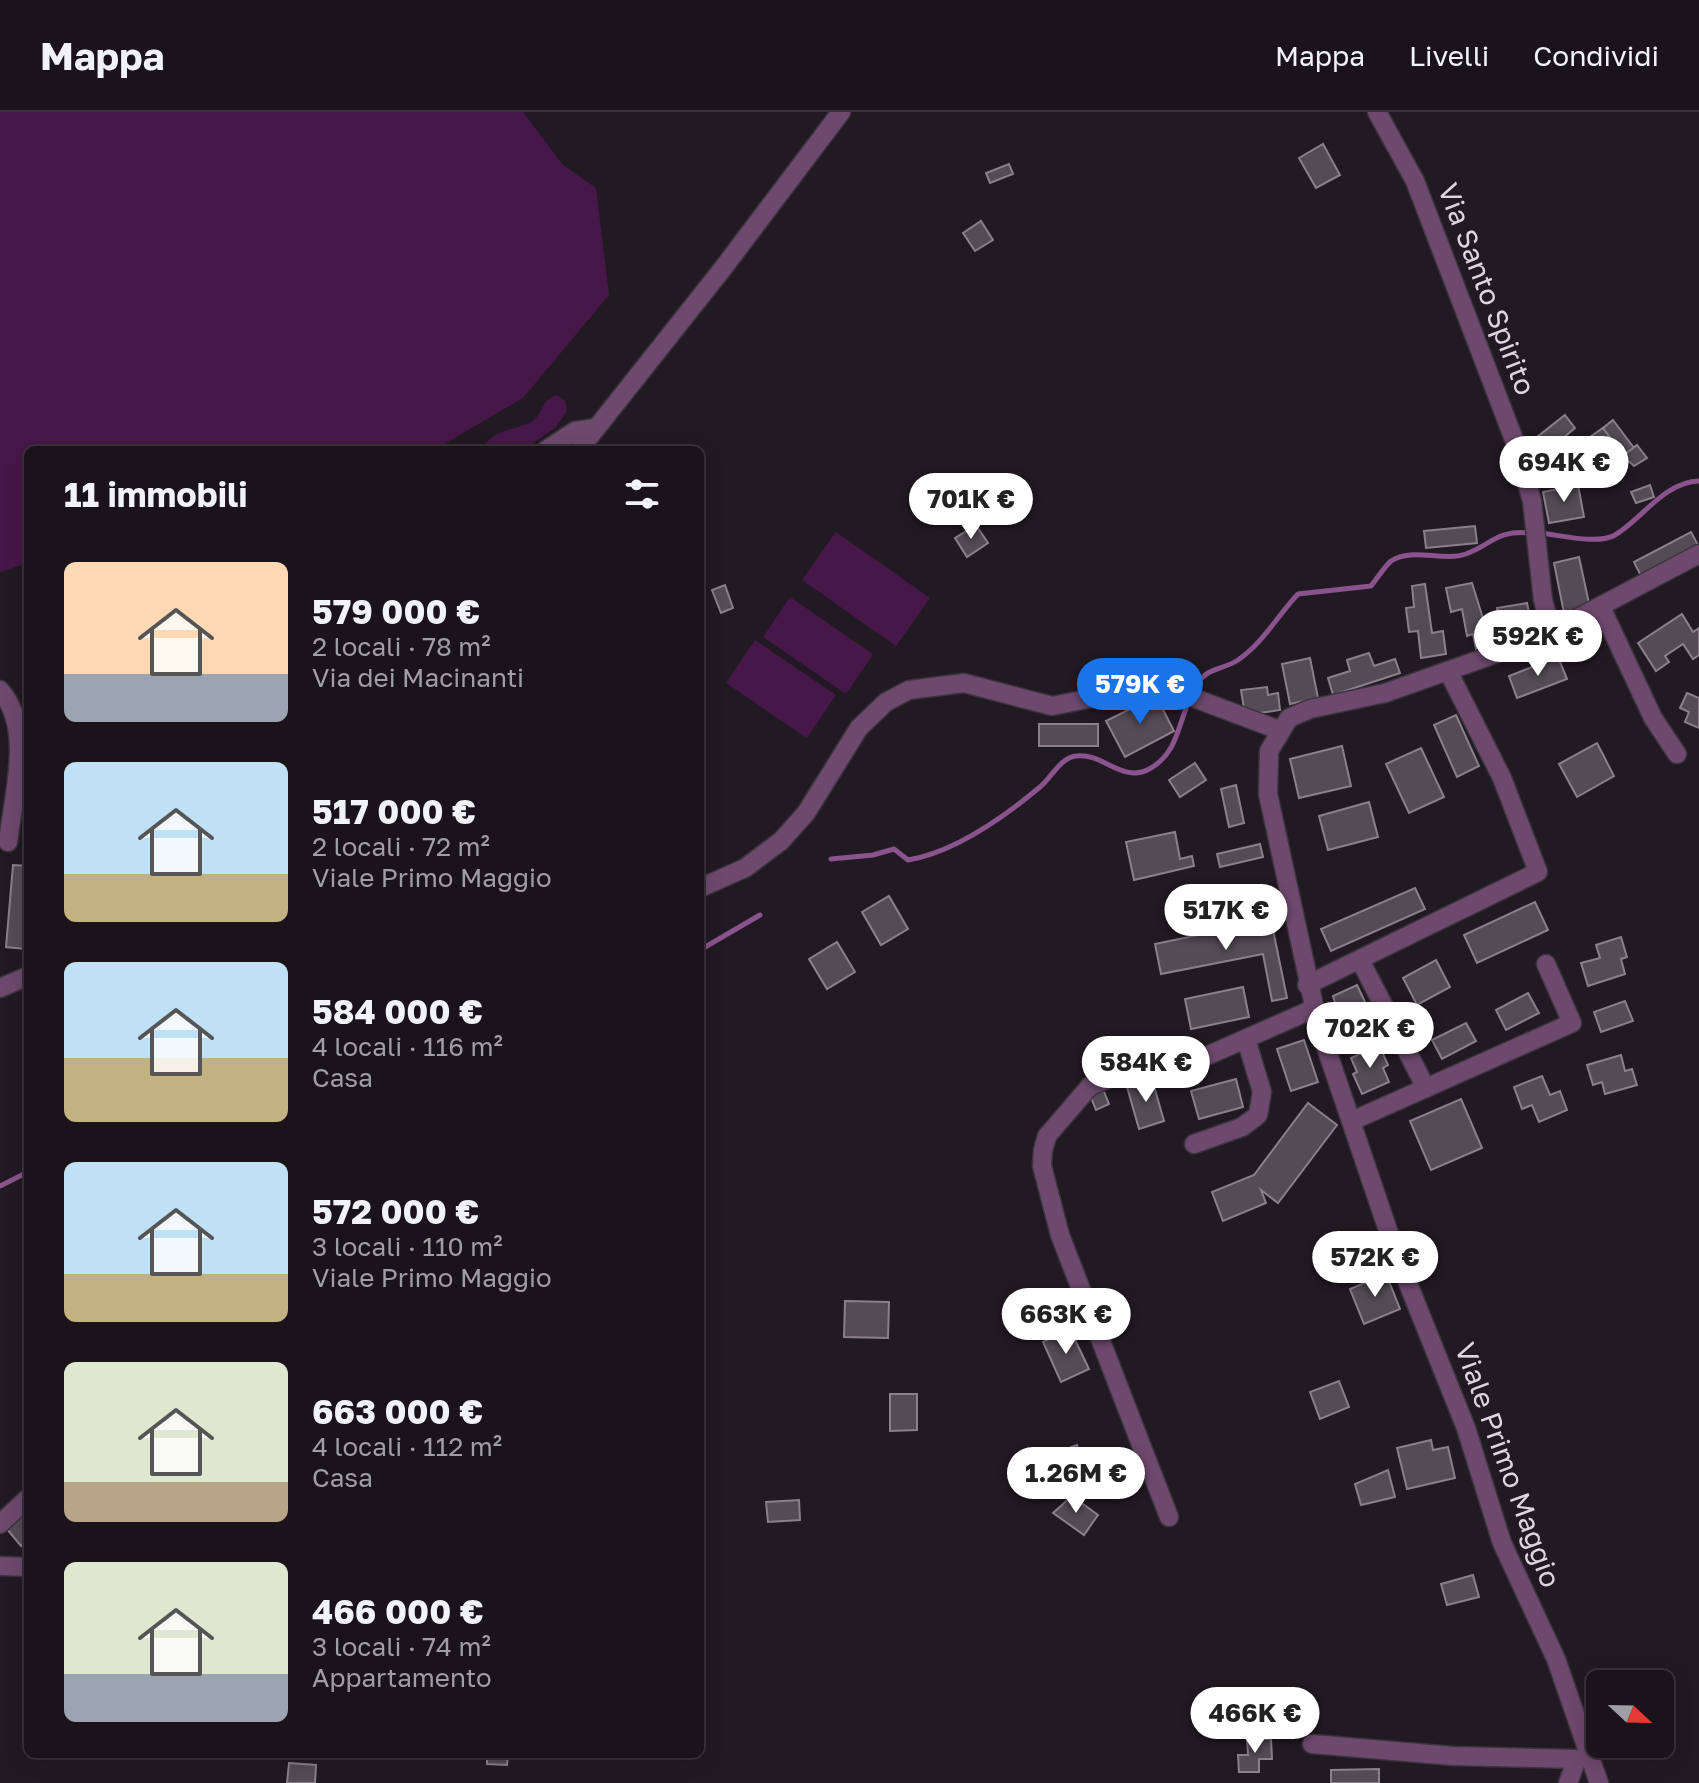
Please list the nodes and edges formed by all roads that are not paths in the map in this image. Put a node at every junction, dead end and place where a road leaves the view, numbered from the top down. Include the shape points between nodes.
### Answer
1 (841, 112) edge
2 (1377, 112) edge
3 (596, 428) junction
4 (552, 446) edge
5 (582, 446) edge
6 (1699, 554) edge
7 (1601, 607) junction
8 (1552, 634) junction
9 (1448, 671) junction
10 (0, 690) edge
11 (1279, 730) junction
12 (1677, 754) dead end
13 (4, 842) edge
14 (24, 844) edge
15 (704, 886) edge
16 (1360, 960) junction
17 (1546, 964) dead end
18 (24, 978) edge
19 (1307, 985) junction
20 (0, 988) edge
21 (1313, 1009) junction
22 (1246, 1039) junction
23 (1426, 1088) junction
24 (1354, 1120) junction
25 (1194, 1144) dead end
26 (24, 1502) edge
27 (1169, 1517) dead end
28 (0, 1524) edge
29 (0, 1566) edge
30 (24, 1567) edge
31 (1312, 1744) dead end
32 (1583, 1758) junction
33 (1568, 1783) edge
34 (1599, 1783) edge

1 - 3 street
2 - 8 street, Via Santo Spirito via 1419,191 1515,442 1537,532
3 - 4 street via 575,431
3 - 5 street
6 - 7 street
7 - 8 street
7 - 12 street via 1653,718
8 - 9 street
9 - 11 street via 1385,693 1301,712
9 - 16 street via 1502,778 1538,872
10 - 13 street via 13,709 18,730
11 - 15 street via 1162,687 1139,686 1052,706 964,683 909,690 886,702 859,728 790,833 745,868
11 - 19 street, Viale Primo Maggio via 1267,757 1268,794
13 - 14 street
16 - 19 street
16 - 23 street
17 - 23 street via 1572,1023
18 - 20 street
19 - 21 street, Viale Primo Maggio
21 - 22 street
21 - 24 street, Viale Primo Maggio
22 - 25 street via 1262,1092 1258,1115 1242,1127
22 - 27 street via 1184,1066 1131,1073 1090,1086 1047,1136 1043,1150 1042,1166 1060,1235
23 - 24 street
24 - 32 street, Viale Primo Maggio via 1395,1251 1466,1428 1502,1543 1556,1659
26 - 28 street
29 - 30 street
31 - 32 street via 1453,1756
32 - 33 street
32 - 34 street, Viale Primo Maggio

